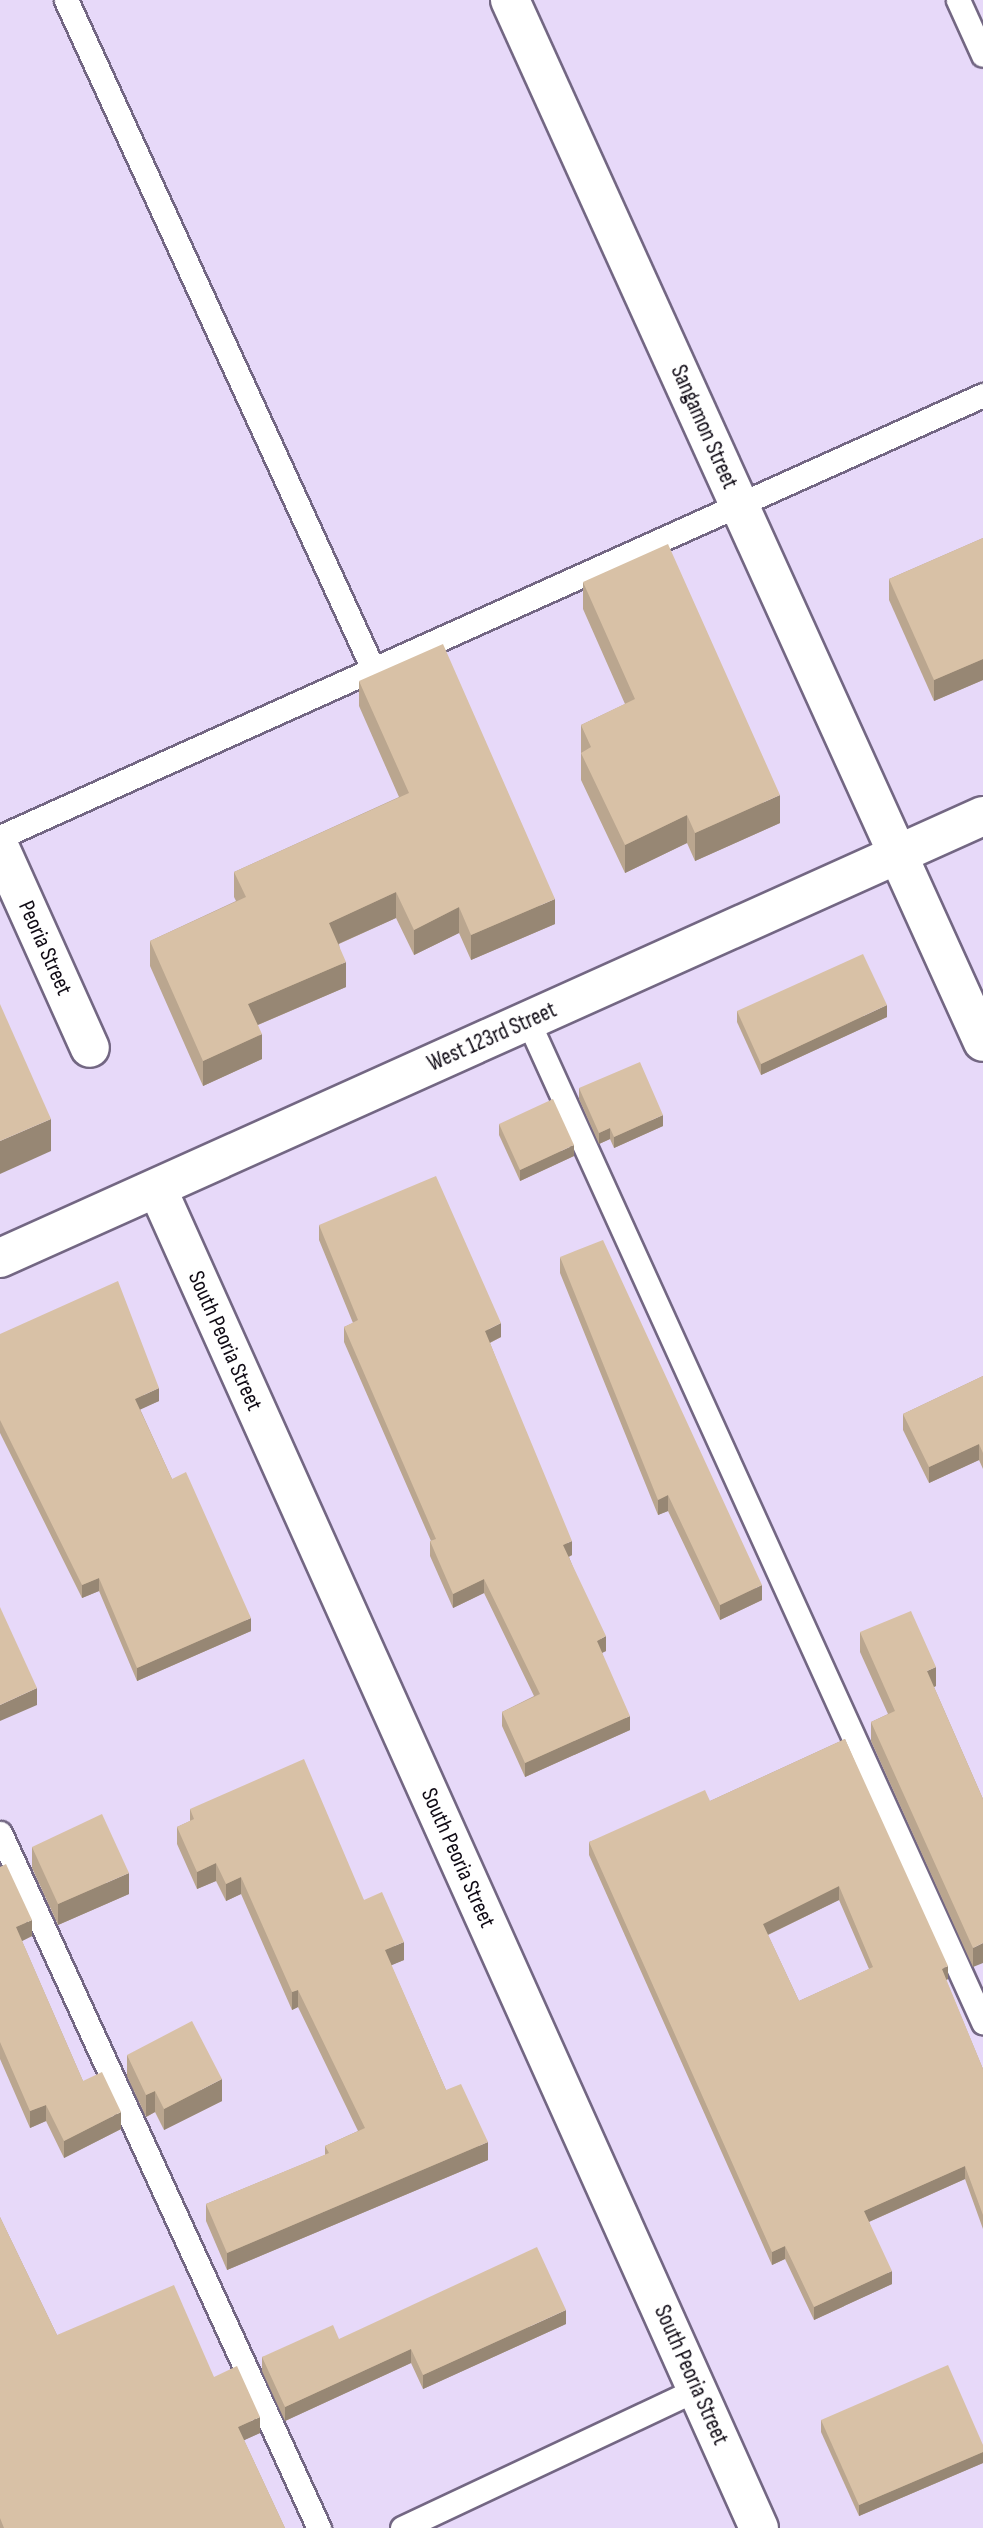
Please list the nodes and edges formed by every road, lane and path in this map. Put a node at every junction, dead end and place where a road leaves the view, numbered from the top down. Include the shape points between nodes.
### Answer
1 (66, 0) edge
2 (510, 0) edge
3 (958, 0) edge
4 (983, 55) edge
5 (983, 395) edge
6 (739, 504) junction
7 (373, 669) junction
8 (983, 816) edge
9 (0, 837) edge
10 (0, 848) edge
11 (898, 854) junction
12 (528, 1021) junction
13 (983, 1042) edge
14 (90, 1048) dead end
15 (156, 1188) junction
16 (0, 1258) edge
17 (0, 1833) edge
18 (983, 2021) edge
19 (697, 2389) junction
20 (319, 2528) edge
21 (402, 2528) edge
22 (760, 2528) edge

1 - 7 lane
2 - 6 street, Sangamon Street
3 - 4 lane
5 - 6 lane
6 - 7 lane
6 - 11 street, Sangamon Street
7 - 9 lane
8 - 11 street, West 123rd Street
10 - 14 street, Peoria Street
11 - 12 street, West 123rd Street
11 - 13 street, Sangamon Street
12 - 15 street, West 123rd Street
12 - 18 lane
15 - 16 street, West 123rd Street
15 - 19 street, South Peoria Street
17 - 20 lane
19 - 21 lane
19 - 22 street, South Peoria Street

